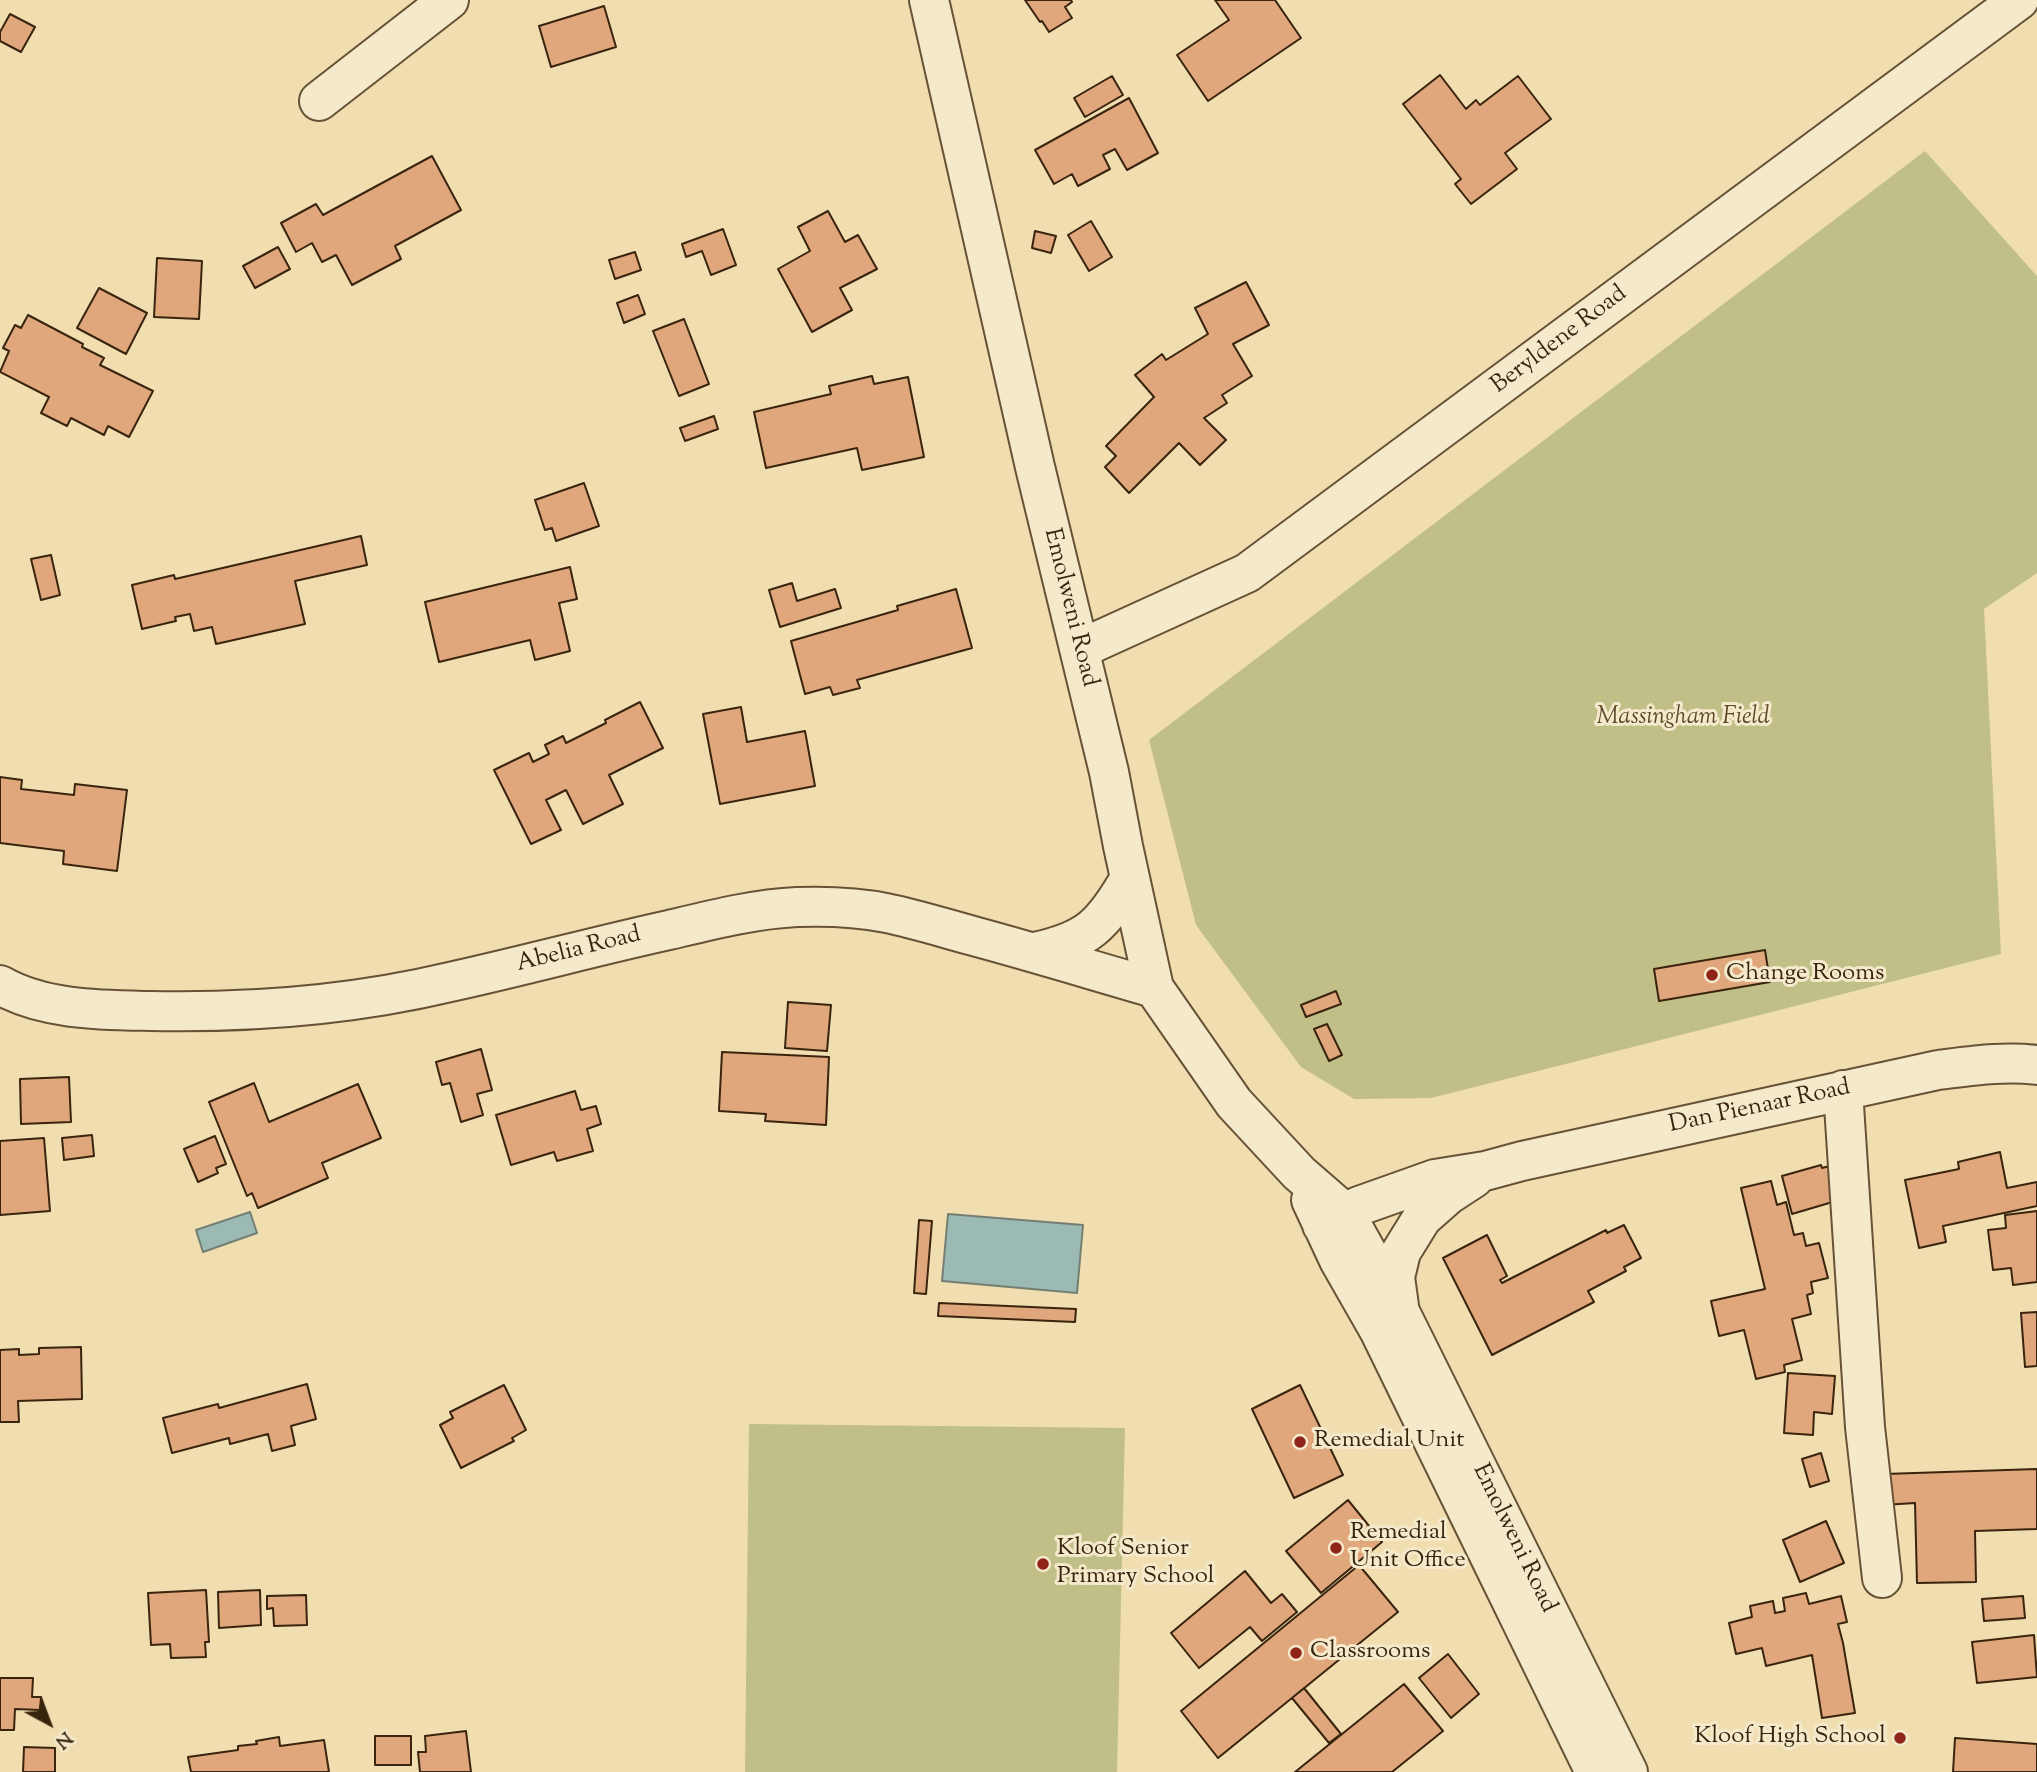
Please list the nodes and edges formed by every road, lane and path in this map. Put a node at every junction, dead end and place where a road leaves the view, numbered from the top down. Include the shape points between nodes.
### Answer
1 (449, 0) edge
2 (929, 0) edge
3 (2019, 0) edge
4 (319, 101) dead end
5 (1080, 649) junction
6 (1130, 878) junction
7 (1034, 952) junction
8 (0, 985) edge
9 (1154, 988) junction
10 (2037, 1065) edge
11 (1843, 1090) junction
12 (1485, 1171) junction
13 (1333, 1219) junction
14 (1399, 1310) junction
15 (1882, 1578) dead end
16 (1595, 1772) edge
17 (1628, 1772) edge

1 - 4 street
2 - 5 street, Emolweni Road
3 - 5 street, Beryldene Road via 1247,573
5 - 6 street, Emolweni Road
6 - 7 street via 1115,905 1081,938
6 - 9 street, Emolweni Road
7 - 8 street, Abelia Road via 884,912 794,907 688,925 447,983 349,1000 203,1012 118,1010 39,1002
7 - 9 street, Abelia Road
9 - 13 street, Emolweni Road via 1234,1103 1299,1173
10 - 11 street, Dan Pienaar Road via 1984,1064
11 - 12 street, Dan Pienaar Road
11 - 15 street via 1865,1427
12 - 13 street, Dan Pienaar Road via 1435,1179
12 - 14 street, Dan Pienaar Road via 1422,1217 1401,1252 1395,1277
13 - 14 street, Emolweni Road
13 - 16 street, Emolweni Road via 1339,1260 1379,1330
14 - 17 street, Emolweni Road

